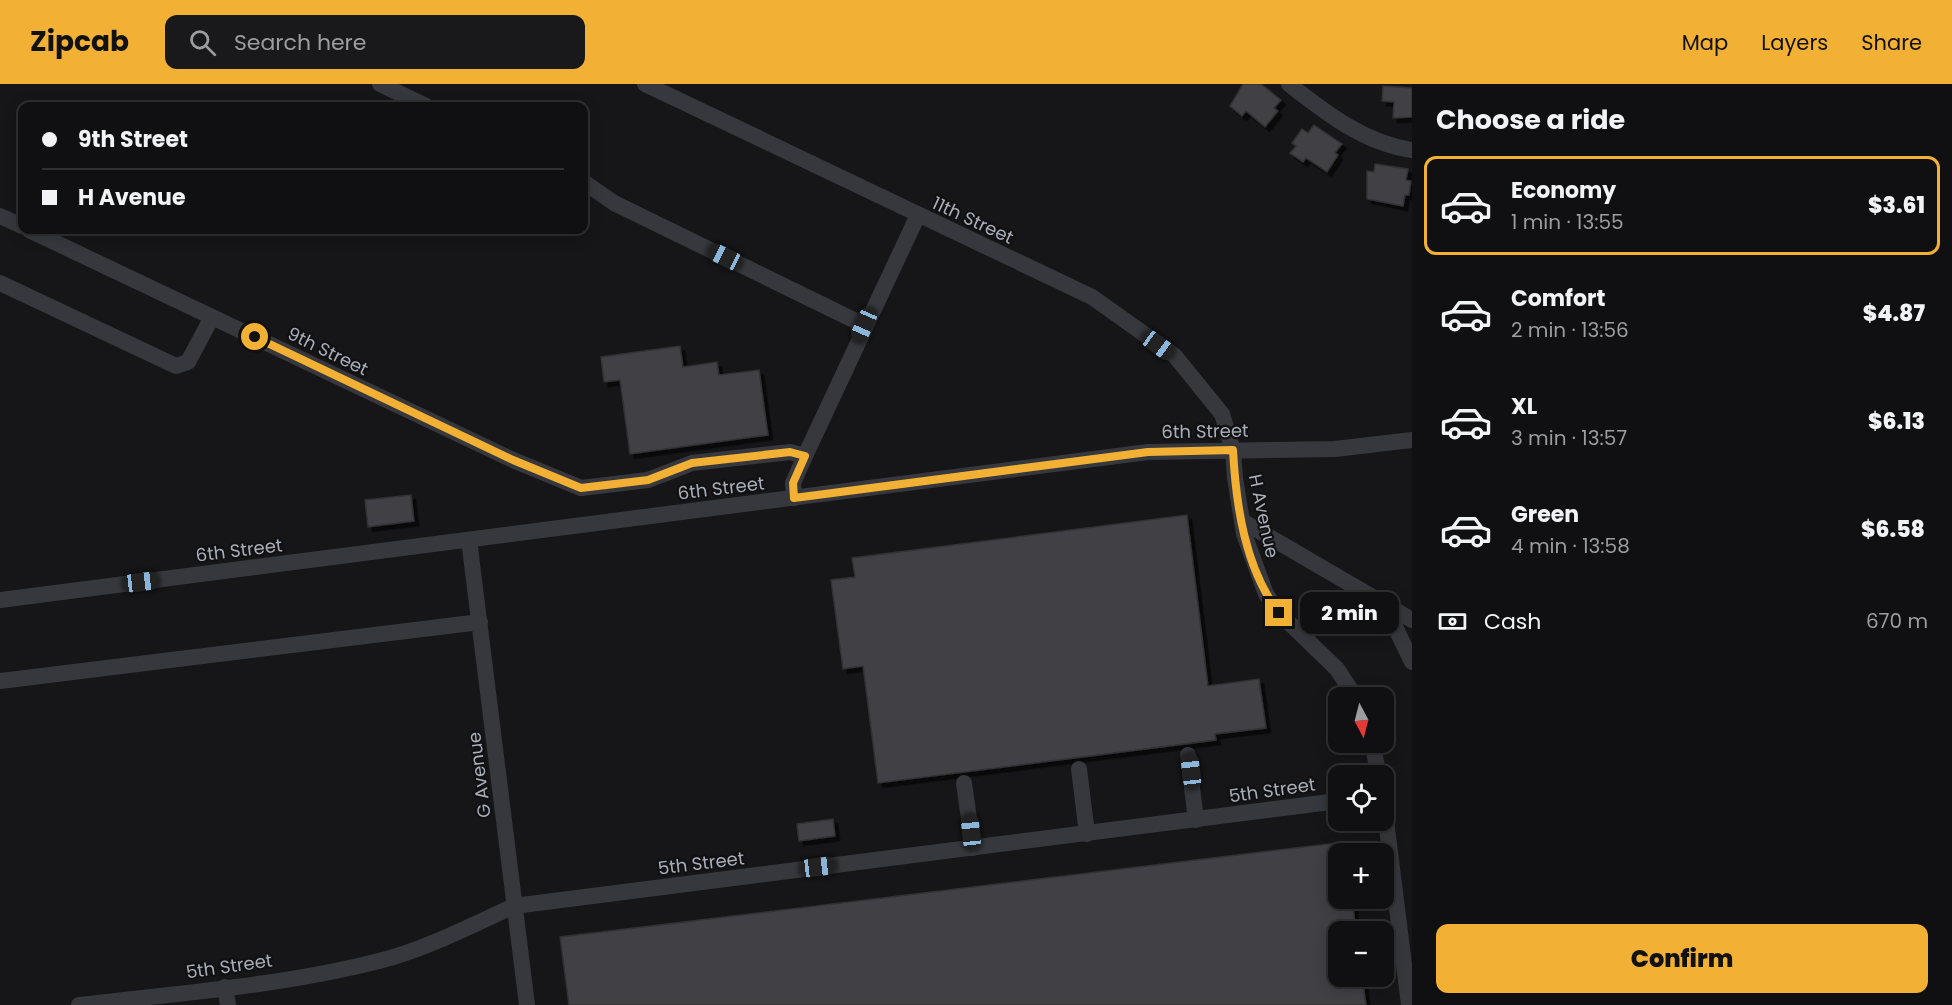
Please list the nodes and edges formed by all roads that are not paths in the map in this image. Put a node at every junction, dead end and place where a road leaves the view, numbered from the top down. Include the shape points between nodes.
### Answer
1 (380, 84) edge
2 (645, 84) edge
3 (1289, 84) edge
4 (418, 102) edge
5 (1412, 150) edge
6 (588, 185) edge
7 (918, 215) junction
8 (0, 216) edge
9 (18, 224) edge
10 (37, 234) edge
11 (0, 283) edge
12 (212, 317) junction
13 (864, 325) junction
14 (1412, 440) edge
15 (1233, 450) junction
16 (805, 456) junction
17 (794, 498) junction
18 (1242, 521) junction
19 (470, 540) junction
20 (0, 600) edge
21 (1384, 604) junction
22 (1412, 620) edge
23 (480, 622) junction
24 (1412, 662) edge
25 (0, 681) edge
26 (1348, 687) edge
27 (1188, 755) dead end
28 (1079, 769) dead end
29 (964, 783) dead end
30 (1328, 802) edge
31 (1196, 820) junction
32 (1390, 831) edge
33 (1088, 834) junction
34 (973, 848) junction
35 (514, 906) junction
36 (1405, 912) edge
37 (225, 987) junction
38 (79, 1005) edge
39 (228, 1005) edge
40 (527, 1005) edge
41 (1409, 1005) edge

1 - 4 street
2 - 7 street, 11th Street
3 - 5 street via 1332,118 1379,142
6 - 13 street via 614,203
7 - 13 street
7 - 15 street, 11th Street via 1092,297 1175,356 1222,414
8 - 9 street
10 - 12 street, 9th Street
11 - 12 street via 176,366 188,362
12 - 16 street, 9th Street via 513,460 581,488 648,480 692,463 790,452
13 - 16 street
14 - 15 street, 6th Street via 1335,449
15 - 17 street, 6th Street via 1148,452
15 - 18 street, H Avenue
16 - 17 street via 793,483
17 - 19 street, 6th Street
18 - 21 street
18 - 26 street, H Avenue via 1269,600 1334,666
19 - 20 street, 6th Street
19 - 23 street, G Avenue
21 - 22 street
21 - 24 street
23 - 25 street
23 - 35 street, G Avenue
27 - 31 street
28 - 33 street
29 - 34 street
30 - 31 street, 5th Street
31 - 33 street, 5th Street
32 - 36 street
33 - 34 street, 5th Street
34 - 35 street, 5th Street
35 - 37 street, 5th Street via 442,939 380,961
35 - 40 street, G Avenue
36 - 41 street
37 - 38 street, 5th Street
37 - 39 street

